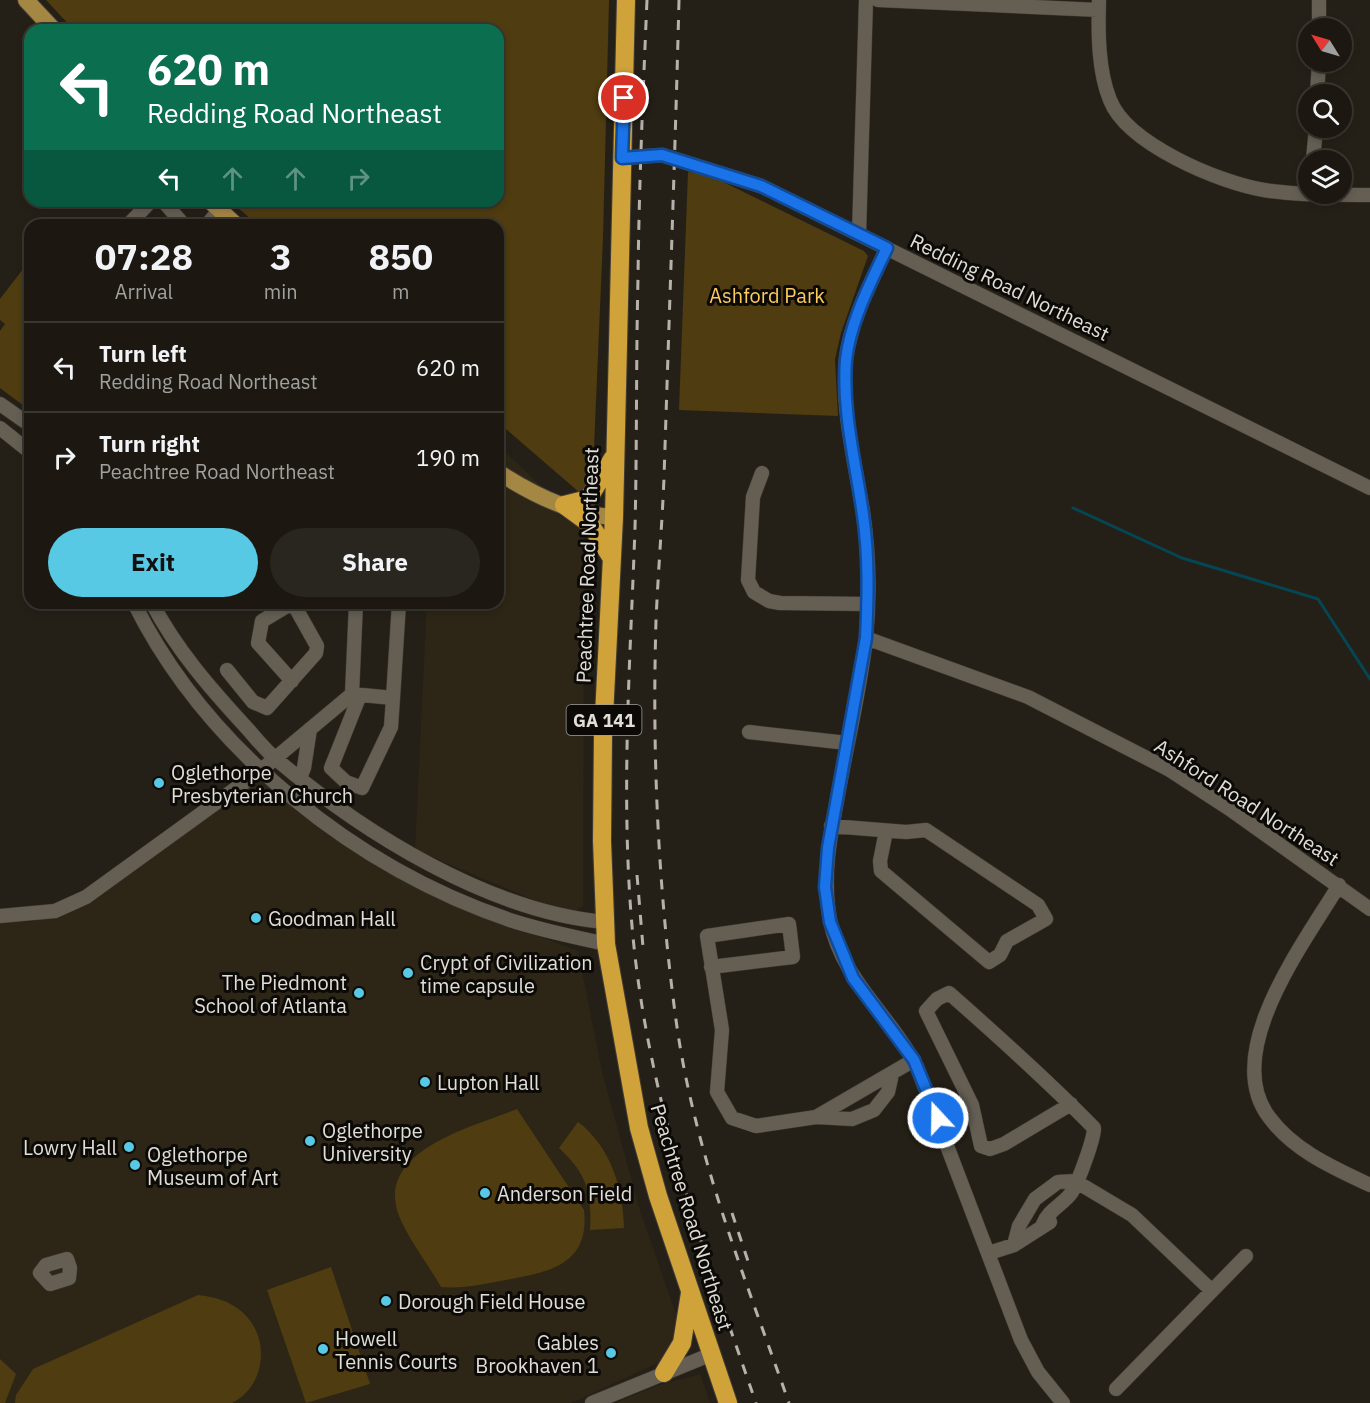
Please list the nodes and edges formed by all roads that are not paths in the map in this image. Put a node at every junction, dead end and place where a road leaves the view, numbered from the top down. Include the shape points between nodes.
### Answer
1 (26, 0) edge
2 (626, 0) edge
3 (866, 0) edge
4 (878, 0) edge
5 (1319, 0) edge
6 (1099, 5) edge
7 (1319, 18) edge
8 (48, 24) edge
9 (622, 158) junction
10 (1298, 193) edge
11 (1352, 195) edge
12 (1370, 195) edge
13 (145, 207) edge
14 (168, 207) edge
15 (216, 207) edge
16 (134, 219) edge
17 (179, 219) edge
18 (229, 219) edge
19 (859, 234) junction
20 (887, 248) junction
21 (0, 404) edge
22 (24, 421) edge
23 (0, 428) edge
24 (24, 447) edge
25 (614, 457) junction
26 (762, 473) dead end
27 (504, 475) edge
28 (1370, 488) edge
29 (564, 505) junction
30 (614, 518) junction
31 (611, 557) junction
32 (867, 604) junction
33 (138, 609) edge
34 (155, 609) edge
35 (282, 609) edge
36 (295, 609) edge
37 (356, 609) edge
38 (399, 609) edge
39 (866, 638) junction
40 (227, 670) dead end
41 (292, 681) junction
42 (356, 694) junction
43 (393, 698) junction
44 (310, 729) junction
45 (749, 732) dead end
46 (847, 743) junction
47 (289, 746) junction
48 (275, 758) junction
49 (304, 761) junction
50 (260, 771) junction
51 (300, 778) junction
52 (831, 826) junction
53 (886, 831) junction
54 (1339, 885) junction
55 (1370, 909) edge
56 (0, 916) edge
57 (605, 922) junction
58 (606, 944) junction
59 (711, 967) junction
60 (914, 1060) junction
61 (888, 1076) junction
62 (1071, 1104) junction
63 (822, 1114) junction
64 (1370, 1185) edge
65 (1074, 1186) junction
66 (1014, 1245) junction
67 (989, 1253) junction
68 (1246, 1256) dead end
69 (690, 1291) junction
70 (1212, 1291) junction
71 (712, 1354) junction
72 (664, 1373) junction
73 (1116, 1389) dead end
74 (592, 1403) edge
75 (728, 1403) edge
76 (1063, 1403) edge

1 - 8 main road
2 - 9 highway, Peachtree Road Northeast / GA 141
3 - 19 street
4 - 6 street
5 - 7 street
6 - 10 street via 1103,78 1110,102 1125,123 1143,138 1200,170 1263,190
9 - 19 street, Redding Road Northeast via 662,155 761,186
9 - 25 highway, Peachtree Road Northeast / GA 141
11 - 12 street
13 - 16 street
14 - 17 street
15 - 18 main road
19 - 20 street, Redding Road Northeast
20 - 28 street, Redding Road Northeast
20 - 32 street via 858,316 846,359 848,414 868,552
21 - 22 street
23 - 24 street
25 - 29 highway via 588,499
25 - 30 highway, Peachtree Road Northeast / GA 141
26 - 32 street via 753,497 748,579 754,592 769,602
27 - 29 main road
29 - 30 main road via 591,516
29 - 31 highway via 590,524
30 - 31 highway, Peachtree Road Northeast / GA 141
31 - 57 highway, Peachtree Road Northeast / GA 141 via 602,831
32 - 39 street
33 - 50 street via 196,702
34 - 48 street via 189,661
35 - 41 street via 262,621 258,643
36 - 41 street via 317,646 316,653
37 - 42 street
38 - 43 street
39 - 46 street
39 - 54 street, Ashford Road Northeast via 1028,697 1111,740 1213,798
40 - 41 street via 253,702 263,708
42 - 43 street
42 - 43 street via 331,768 346,782 362,788 391,727
42 - 44 street
44 - 47 street
44 - 49 street
45 - 46 street
46 - 52 street
47 - 48 street
47 - 49 street
48 - 50 street
48 - 51 street
49 - 51 street
50 - 56 street via 86,897 55,911
50 - 58 street via 336,829 421,880 512,920
51 - 57 street via 371,831 471,884 576,920
52 - 53 street
52 - 60 street via 825,887 830,922 853,978
53 - 53 street via 882,871 989,962 1000,955 1007,941 1046,919 1038,904 926,830
54 - 55 street, Ashford Road Northeast
54 - 64 street via 1274,994 1253,1059 1257,1092 1267,1116 1301,1148 1345,1175
57 - 58 highway, Peachtree Road Northeast / GA 141
58 - 69 highway, Peachtree Road Northeast / GA 141 via 639,1128
59 - 59 street via 793,957 789,924 707,936
59 - 63 street via 722,1030 717,1092 732,1118 756,1126
60 - 61 street
60 - 67 street
61 - 63 street
61 - 63 street via 888,1092 874,1110 852,1119
62 - 62 street via 949,993 926,1011 972,1105 981,1146 990,1149 1004,1144
62 - 65 street via 1094,1128 1094,1140
65 - 66 street via 1049,1223
65 - 66 street via 1058,1182 1035,1199 1019,1226
65 - 70 street via 1132,1215
66 - 67 street
67 - 76 street via 1021,1340 1038,1372
68 - 70 street
69 - 71 highway, Peachtree Road Northeast / GA 141
69 - 72 highway via 681,1343
70 - 73 street
71 - 72 street
71 - 75 highway, Peachtree Road Northeast / GA 141
72 - 74 street

